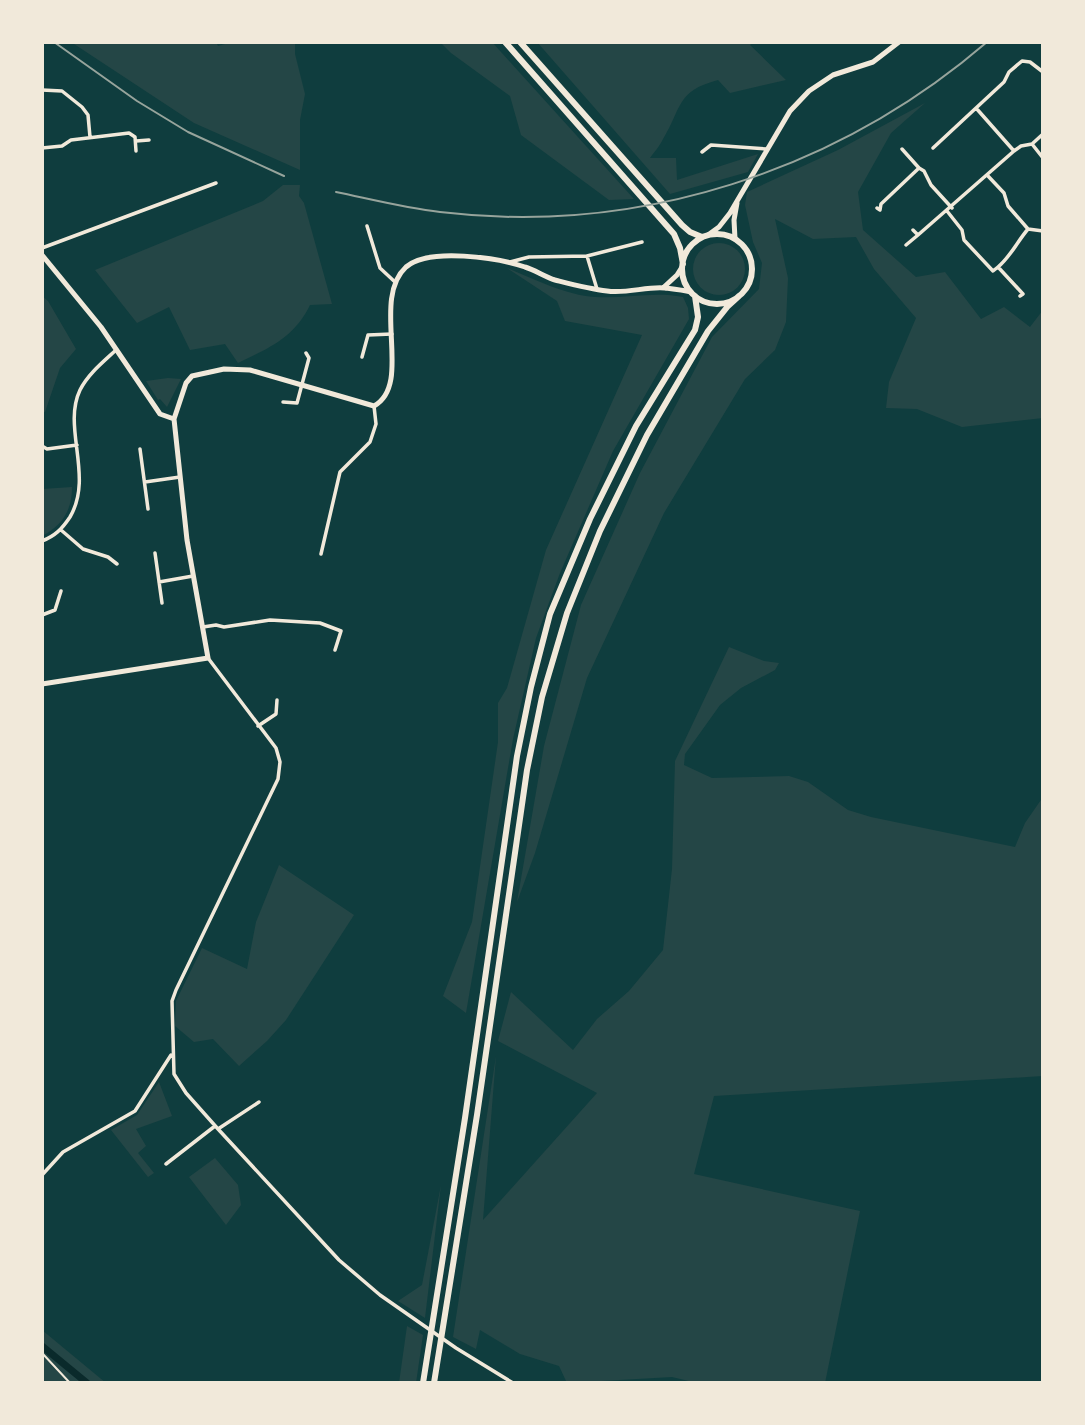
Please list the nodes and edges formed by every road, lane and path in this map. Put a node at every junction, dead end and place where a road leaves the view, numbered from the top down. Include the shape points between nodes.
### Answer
1 (506, 42) edge
2 (520, 42) edge
3 (900, 42) edge
4 (1043, 72) edge
5 (42, 90) edge
6 (976, 108) junction
7 (1043, 134) edge
8 (90, 137) junction
9 (149, 140) dead end
10 (136, 141) junction
11 (1032, 144) junction
12 (42, 148) edge
13 (933, 148) dead end
14 (768, 149) junction
15 (902, 149) dead end
16 (136, 151) dead end
17 (1014, 151) junction
18 (702, 152) dead end
19 (1043, 158) edge
20 (919, 168) junction
21 (988, 175) junction
22 (216, 183) dead end
23 (739, 199) junction
24 (877, 208) dead end
25 (952, 208) junction
26 (947, 211) junction
27 (367, 226) dead end
28 (1028, 229) junction
29 (913, 230) dead end
30 (1043, 231) edge
31 (918, 235) junction
32 (705, 236) junction
33 (735, 239) junction
34 (642, 242) dead end
35 (906, 245) dead end
36 (42, 248) edge
37 (42, 255) edge
38 (587, 256) junction
39 (508, 262) junction
40 (682, 265) junction
41 (998, 267) junction
42 (396, 282) junction
43 (664, 287) junction
44 (597, 289) junction
45 (693, 294) junction
46 (739, 296) junction
47 (1020, 296) dead end
48 (392, 334) junction
49 (116, 350) junction
50 (306, 353) dead end
51 (362, 357) dead end
52 (301, 386) junction
53 (283, 402) dead end
54 (374, 406) junction
55 (174, 419) junction
56 (77, 445) junction
57 (42, 446) edge
58 (140, 449) dead end
59 (180, 477) junction
60 (145, 482) junction
61 (148, 509) dead end
62 (61, 530) junction
63 (42, 541) edge
64 (155, 554) dead end
65 (321, 554) dead end
66 (117, 565) dead end
67 (193, 576) junction
68 (159, 582) junction
69 (61, 591) dead end
70 (162, 603) dead end
71 (42, 615) edge
72 (203, 627) junction
73 (335, 650) dead end
74 (208, 658) junction
75 (42, 684) edge
76 (276, 700) dead end
77 (257, 726) junction
78 (172, 1054) junction
79 (259, 1102) dead end
80 (216, 1127) junction
81 (166, 1164) dead end
82 (42, 1175) edge
83 (42, 1353) edge
84 (70, 1383) edge
85 (423, 1383) edge
86 (434, 1383) edge
87 (513, 1383) edge

1 - 40 highway via 674,234
2 - 32 highway via 682,225
3 - 14 street via 873,62 833,75 809,91 790,111
4 - 6 street via 1023,61
5 - 8 street via 62,91 82,107 88,115
6 - 13 street
6 - 17 street
7 - 11 street
8 - 10 street via 129,133
8 - 12 street
9 - 10 street
10 - 16 street
11 - 17 street
11 - 19 street
14 - 18 street via 711,145
14 - 23 street
15 - 20 street
17 - 21 street
20 - 24 street via 880,210
20 - 25 street
21 - 25 street
21 - 28 street
22 - 36 street
23 - 32 street via 722,223
23 - 33 street
25 - 26 street
26 - 31 street
26 - 41 street via 964,240 993,271
27 - 42 street via 380,268
28 - 30 street
28 - 41 street
29 - 31 street
31 - 35 street
32 - 33 highway via 722,234
32 - 40 highway via 689,248
33 - 46 highway via 752,266 749,282
34 - 38 street
37 - 49 street
38 - 39 street
38 - 44 street
39 - 42 street via 482,257 431,258 407,267
39 - 44 street
40 - 43 street
40 - 45 highway
41 - 47 street via 1023,294
42 - 48 street via 390,304
43 - 44 street
43 - 45 street
45 - 46 highway via 717,304
45 - 85 highway via 698,317 695,330 636,426 590,519 550,614 531,687 514,769
46 - 86 highway via 708,331 647,435 600,531 567,613 542,697
48 - 51 street via 368,335
48 - 54 street via 387,394
49 - 55 street via 160,414
49 - 56 street via 80,391 75,411
50 - 52 street via 309,358
52 - 53 street via 297,403
52 - 54 street
52 - 55 street via 247,370 192,376
54 - 65 street via 376,424 370,442 340,472
55 - 59 street
56 - 57 street
56 - 62 street via 80,489
58 - 60 street
59 - 60 street
59 - 67 street
60 - 61 street
62 - 63 street
62 - 66 street via 83,549
64 - 68 street
67 - 68 street
67 - 72 street
68 - 70 street
69 - 71 street via 55,610
72 - 73 street via 270,620 320,623 341,631
72 - 74 street
74 - 75 street
74 - 77 street
76 - 77 street via 276,714
77 - 78 street via 276,748 278,779 176,990
78 - 80 street via 174,1074
78 - 82 street via 135,1111 63,1152
79 - 80 street
80 - 81 street
80 - 87 street via 339,1260 380,1295
83 - 84 path

